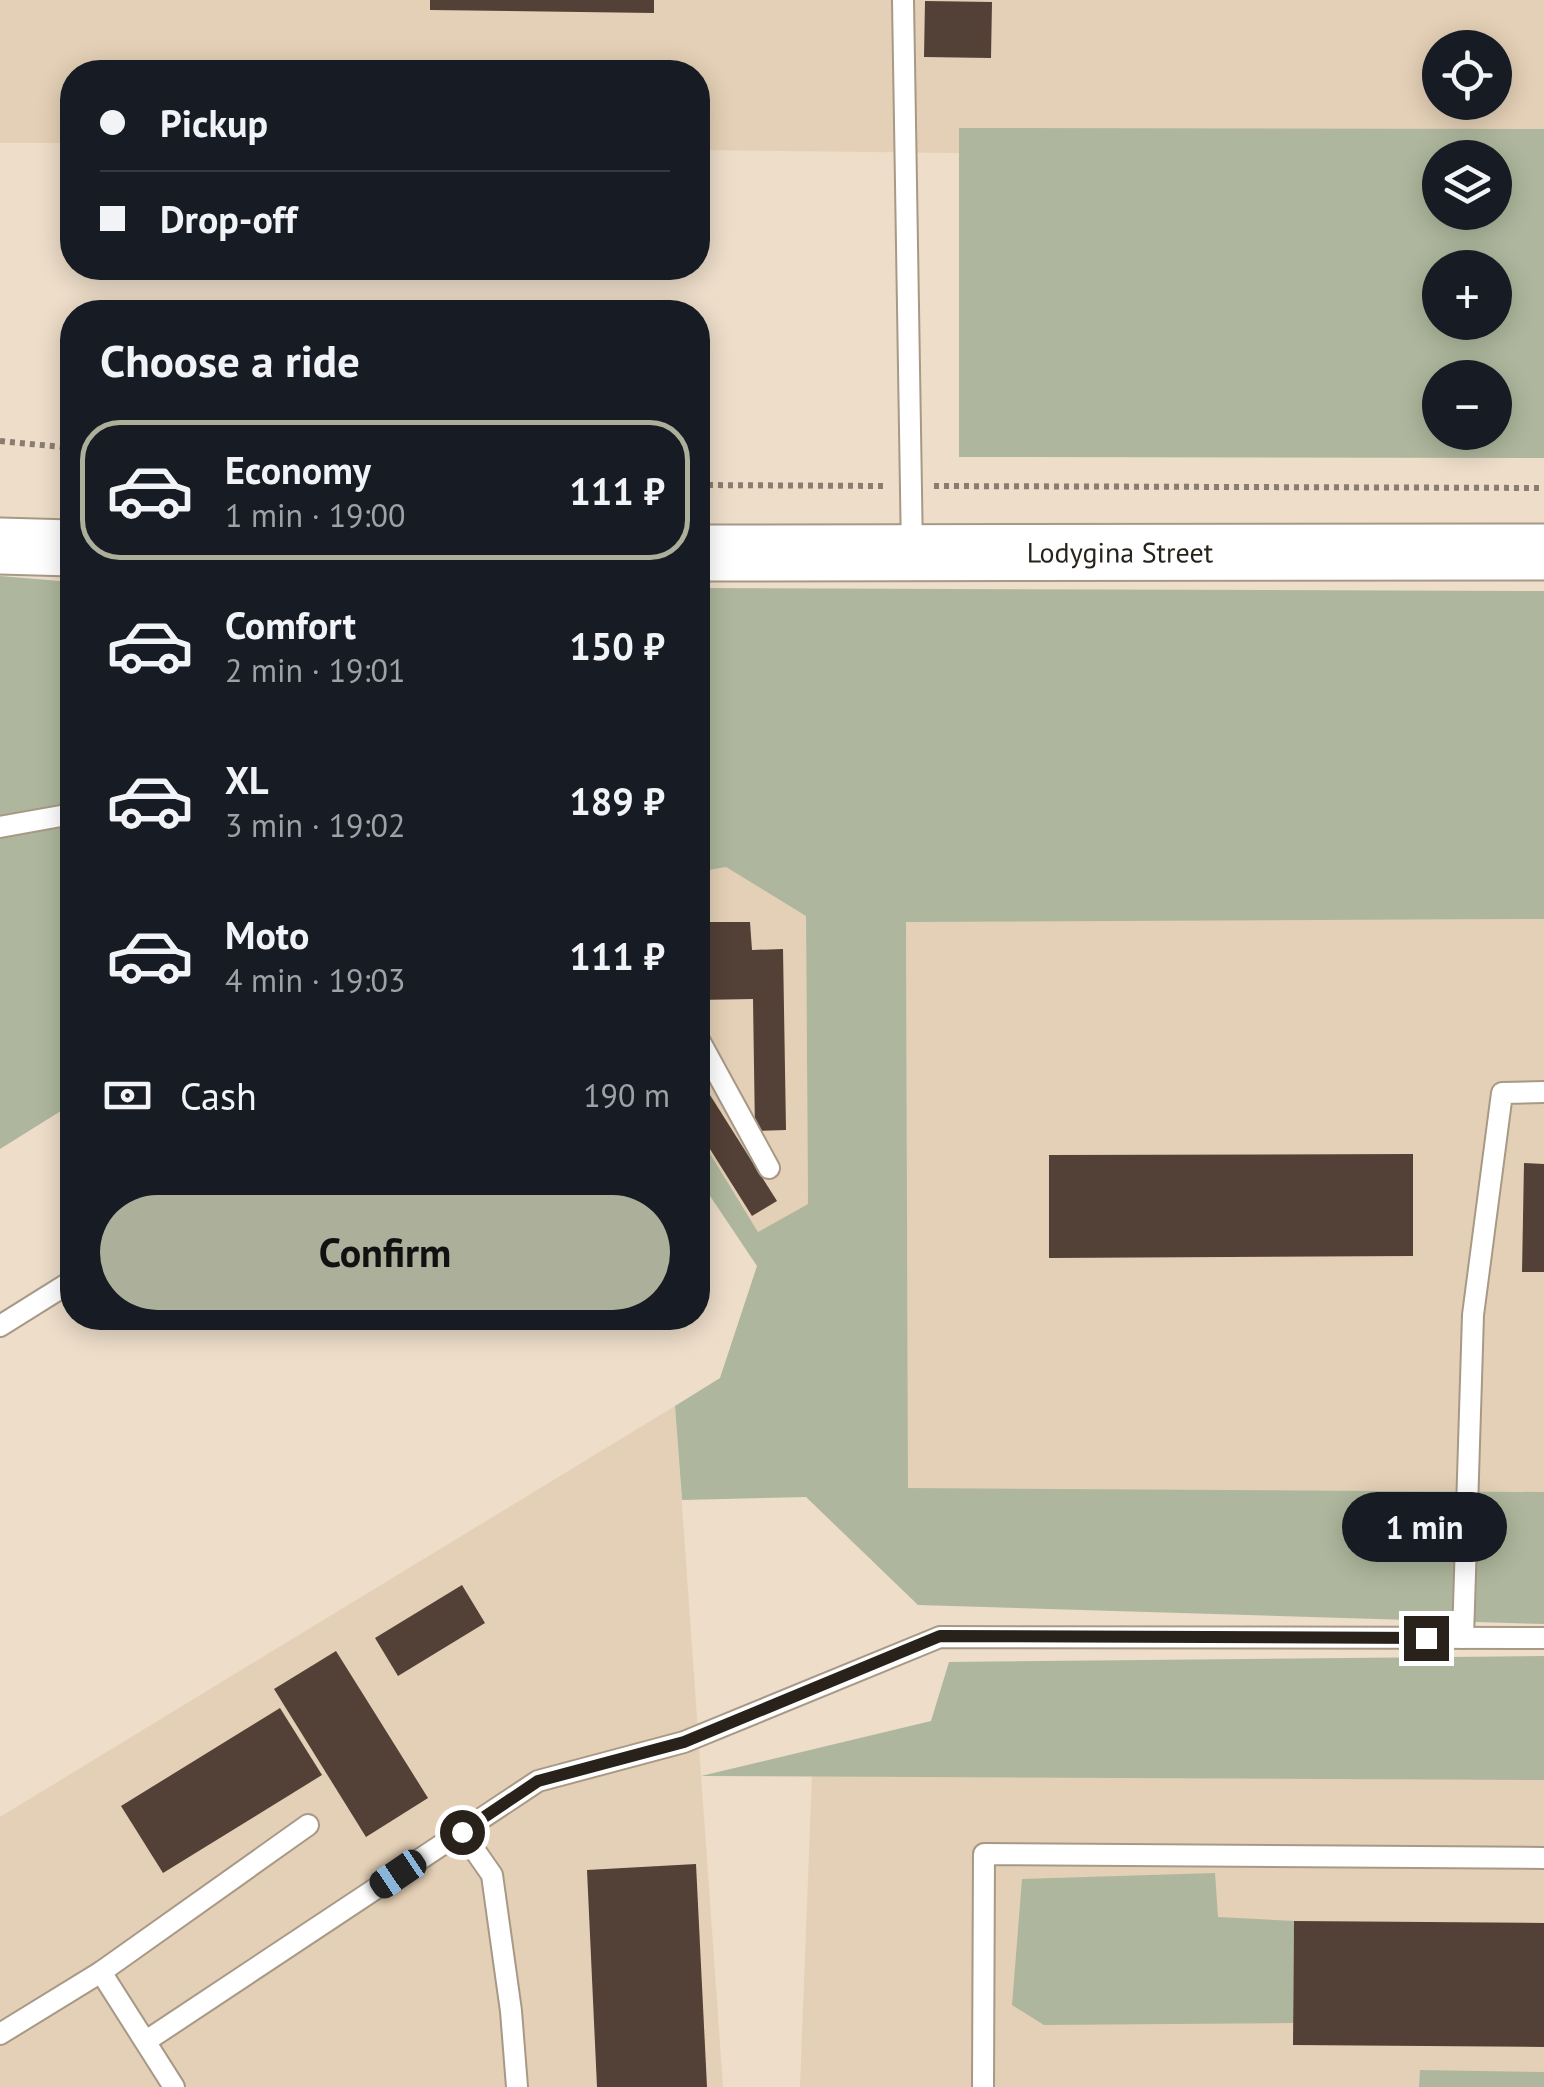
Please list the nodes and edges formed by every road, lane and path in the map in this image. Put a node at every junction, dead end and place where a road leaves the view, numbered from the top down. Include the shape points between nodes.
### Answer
1 (903, 0) edge
2 (0, 442) edge
3 (60, 447) edge
4 (710, 485) edge
5 (910, 486) junction
6 (1544, 488) edge
7 (0, 546) edge
8 (60, 548) edge
9 (710, 552) edge
10 (1544, 552) edge
11 (912, 554) junction
12 (60, 816) edge
13 (0, 827) edge
14 (710, 1060) edge
15 (1544, 1092) edge
16 (770, 1168) dead end
17 (60, 1288) edge
18 (0, 1326) edge
19 (1463, 1638) junction
20 (1544, 1638) edge
21 (308, 1825) dead end
22 (462, 1832) junction
23 (1544, 1858) edge
24 (101, 1972) junction
25 (0, 2034) edge
26 (146, 2040) junction
27 (174, 2087) edge
28 (517, 2087) edge
29 (983, 2087) edge

1 - 5 lane
2 - 3 path
4 - 5 path
5 - 6 path
5 - 11 lane
7 - 8 main road
9 - 11 main road, Lodygina Street
10 - 11 main road, Lodygina Street
12 - 13 lane
14 - 16 lane
15 - 19 lane via 1502,1094 1474,1314
17 - 18 lane
19 - 20 lane
19 - 22 lane via 940,1636 684,1742 538,1781
21 - 24 lane
22 - 26 lane
22 - 28 lane via 492,1875
23 - 29 lane via 984,1854
24 - 25 lane
24 - 26 lane
26 - 27 lane

